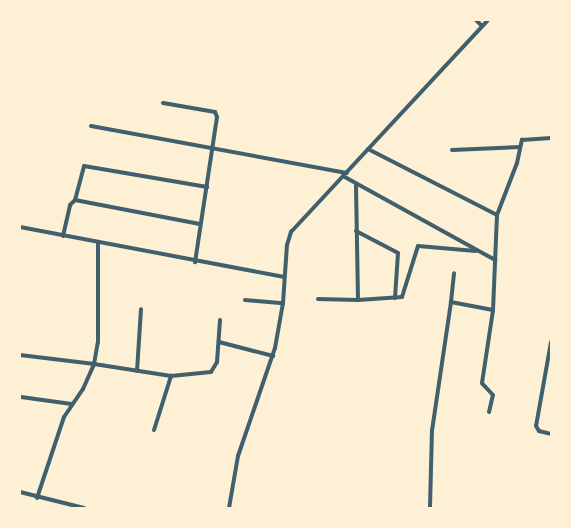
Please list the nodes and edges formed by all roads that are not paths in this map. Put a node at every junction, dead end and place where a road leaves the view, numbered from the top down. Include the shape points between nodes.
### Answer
1 (476, 20) edge
2 (488, 20) edge
3 (482, 26) junction
4 (163, 103) dead end
5 (91, 126) dead end
6 (551, 138) edge
7 (520, 146) junction
8 (212, 149) junction
9 (368, 149) junction
10 (452, 150) dead end
11 (347, 173) junction
12 (343, 176) junction
13 (356, 185) junction
14 (207, 187) junction
15 (75, 200) junction
16 (497, 215) junction
17 (200, 224) junction
18 (20, 227) edge
19 (356, 231) junction
20 (63, 236) junction
21 (98, 244) junction
22 (479, 251) junction
23 (495, 260) junction
24 (194, 262) junction
25 (454, 272) dead end
26 (284, 277) junction
27 (395, 298) junction
28 (318, 299) dead end
29 (245, 300) dead end
30 (358, 300) junction
31 (451, 302) junction
32 (283, 303) junction
33 (141, 309) dead end
34 (493, 310) junction
35 (220, 320) dead end
36 (219, 342) junction
37 (551, 342) edge
38 (20, 355) edge
39 (273, 356) junction
40 (94, 364) junction
41 (137, 372) junction
42 (171, 376) junction
43 (21, 397) dead end
44 (72, 404) junction
45 (489, 412) dead end
46 (154, 430) dead end
47 (551, 434) edge
48 (20, 492) edge
49 (37, 498) junction
50 (84, 508) edge
51 (229, 508) edge
52 (430, 508) edge

1 - 3 street
2 - 3 street
3 - 9 street
4 - 8 street via 215,112 218,117
5 - 8 street
6 - 7 street via 523,139
7 - 10 street
7 - 16 street
8 - 11 street
8 - 14 street
9 - 11 street
9 - 16 street
11 - 12 street
12 - 13 street
12 - 26 street via 292,232 287,245
13 - 19 street
13 - 22 street
14 - 15 street via 84,166
14 - 17 street
15 - 17 street
15 - 20 street via 70,205
16 - 23 street
17 - 24 street
18 - 20 street
19 - 27 street via 398,253
19 - 30 street
20 - 21 street
21 - 24 street
21 - 40 street via 98,342
22 - 23 street
22 - 27 street via 418,246 403,296
23 - 34 street
24 - 26 street
25 - 31 street
26 - 32 street
27 - 30 street
28 - 30 street
29 - 32 street
31 - 34 street
31 - 52 street via 432,430
32 - 39 street
33 - 41 street
34 - 45 street via 482,383 492,395
35 - 36 street
36 - 39 street
36 - 42 street via 214,370
37 - 47 street via 536,426 539,431
38 - 40 street
39 - 51 street via 238,456
40 - 41 street
40 - 44 street
41 - 42 street
42 - 46 street
43 - 44 street
44 - 49 street via 64,417
48 - 49 street
49 - 50 street

